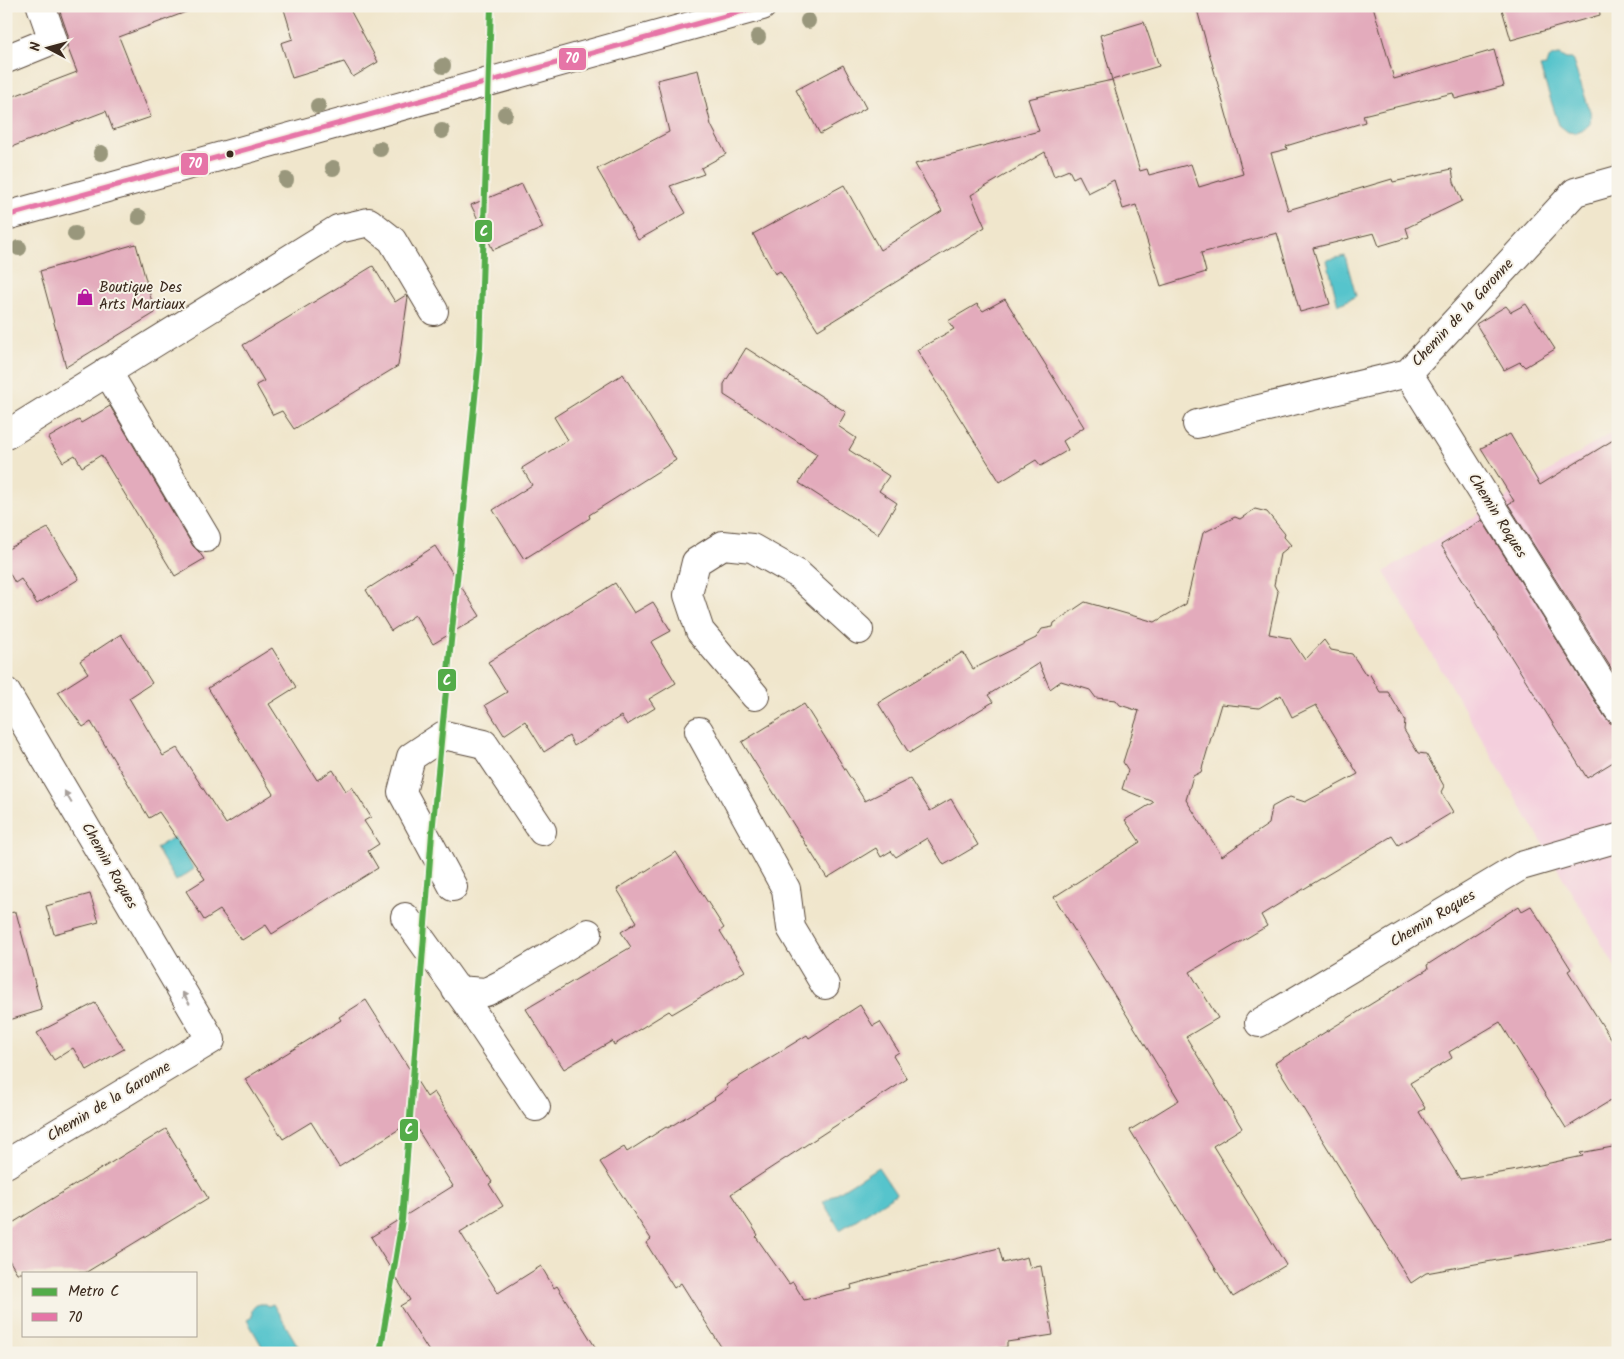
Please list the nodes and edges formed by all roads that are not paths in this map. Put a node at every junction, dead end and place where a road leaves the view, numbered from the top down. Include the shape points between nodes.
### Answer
1 (41, 6) edge
2 (762, 6) edge
3 (6, 59) edge
4 (1618, 180) edge
5 (6, 216) edge
6 (434, 310) dead end
7 (107, 371) junction
8 (1408, 373) junction
9 (1197, 424) dead end
10 (17, 428) edge
11 (206, 538) dead end
12 (859, 630) dead end
13 (6, 692) edge
14 (755, 696) dead end
15 (1618, 710) edge
16 (16, 727) edge
17 (699, 732) dead end
18 (542, 831) dead end
19 (1618, 838) edge
20 (453, 887) dead end
21 (405, 917) dead end
22 (588, 933) dead end
23 (825, 985) dead end
24 (456, 990) junction
25 (1259, 1023) dead end
26 (211, 1040) joint
27 (536, 1107) dead end
28 (6, 1164) edge

1 - 3 street via 53,40
2 - 5 street
4 - 8 street, Chemin de la Garonne via 1575,192
6 - 7 street via 392,240 369,222 338,229
7 - 10 street
7 - 11 street
8 - 9 street, Chemin de la Garonne
8 - 15 street, Chemin Roques
12 - 14 street via 798,574 752,548 723,545 696,562 688,595 700,631
13 - 16 street, Chemin Roques
26 -> 16 street, Chemin Roques
17 - 23 street via 786,889 791,928
18 - 20 street via 484,744 444,735 412,757 402,792
19 - 25 street, Chemin Roques via 1521,866
21 - 24 street
22 - 24 street via 486,992
24 - 27 street
26 - 28 street, Chemin de la Garonne

